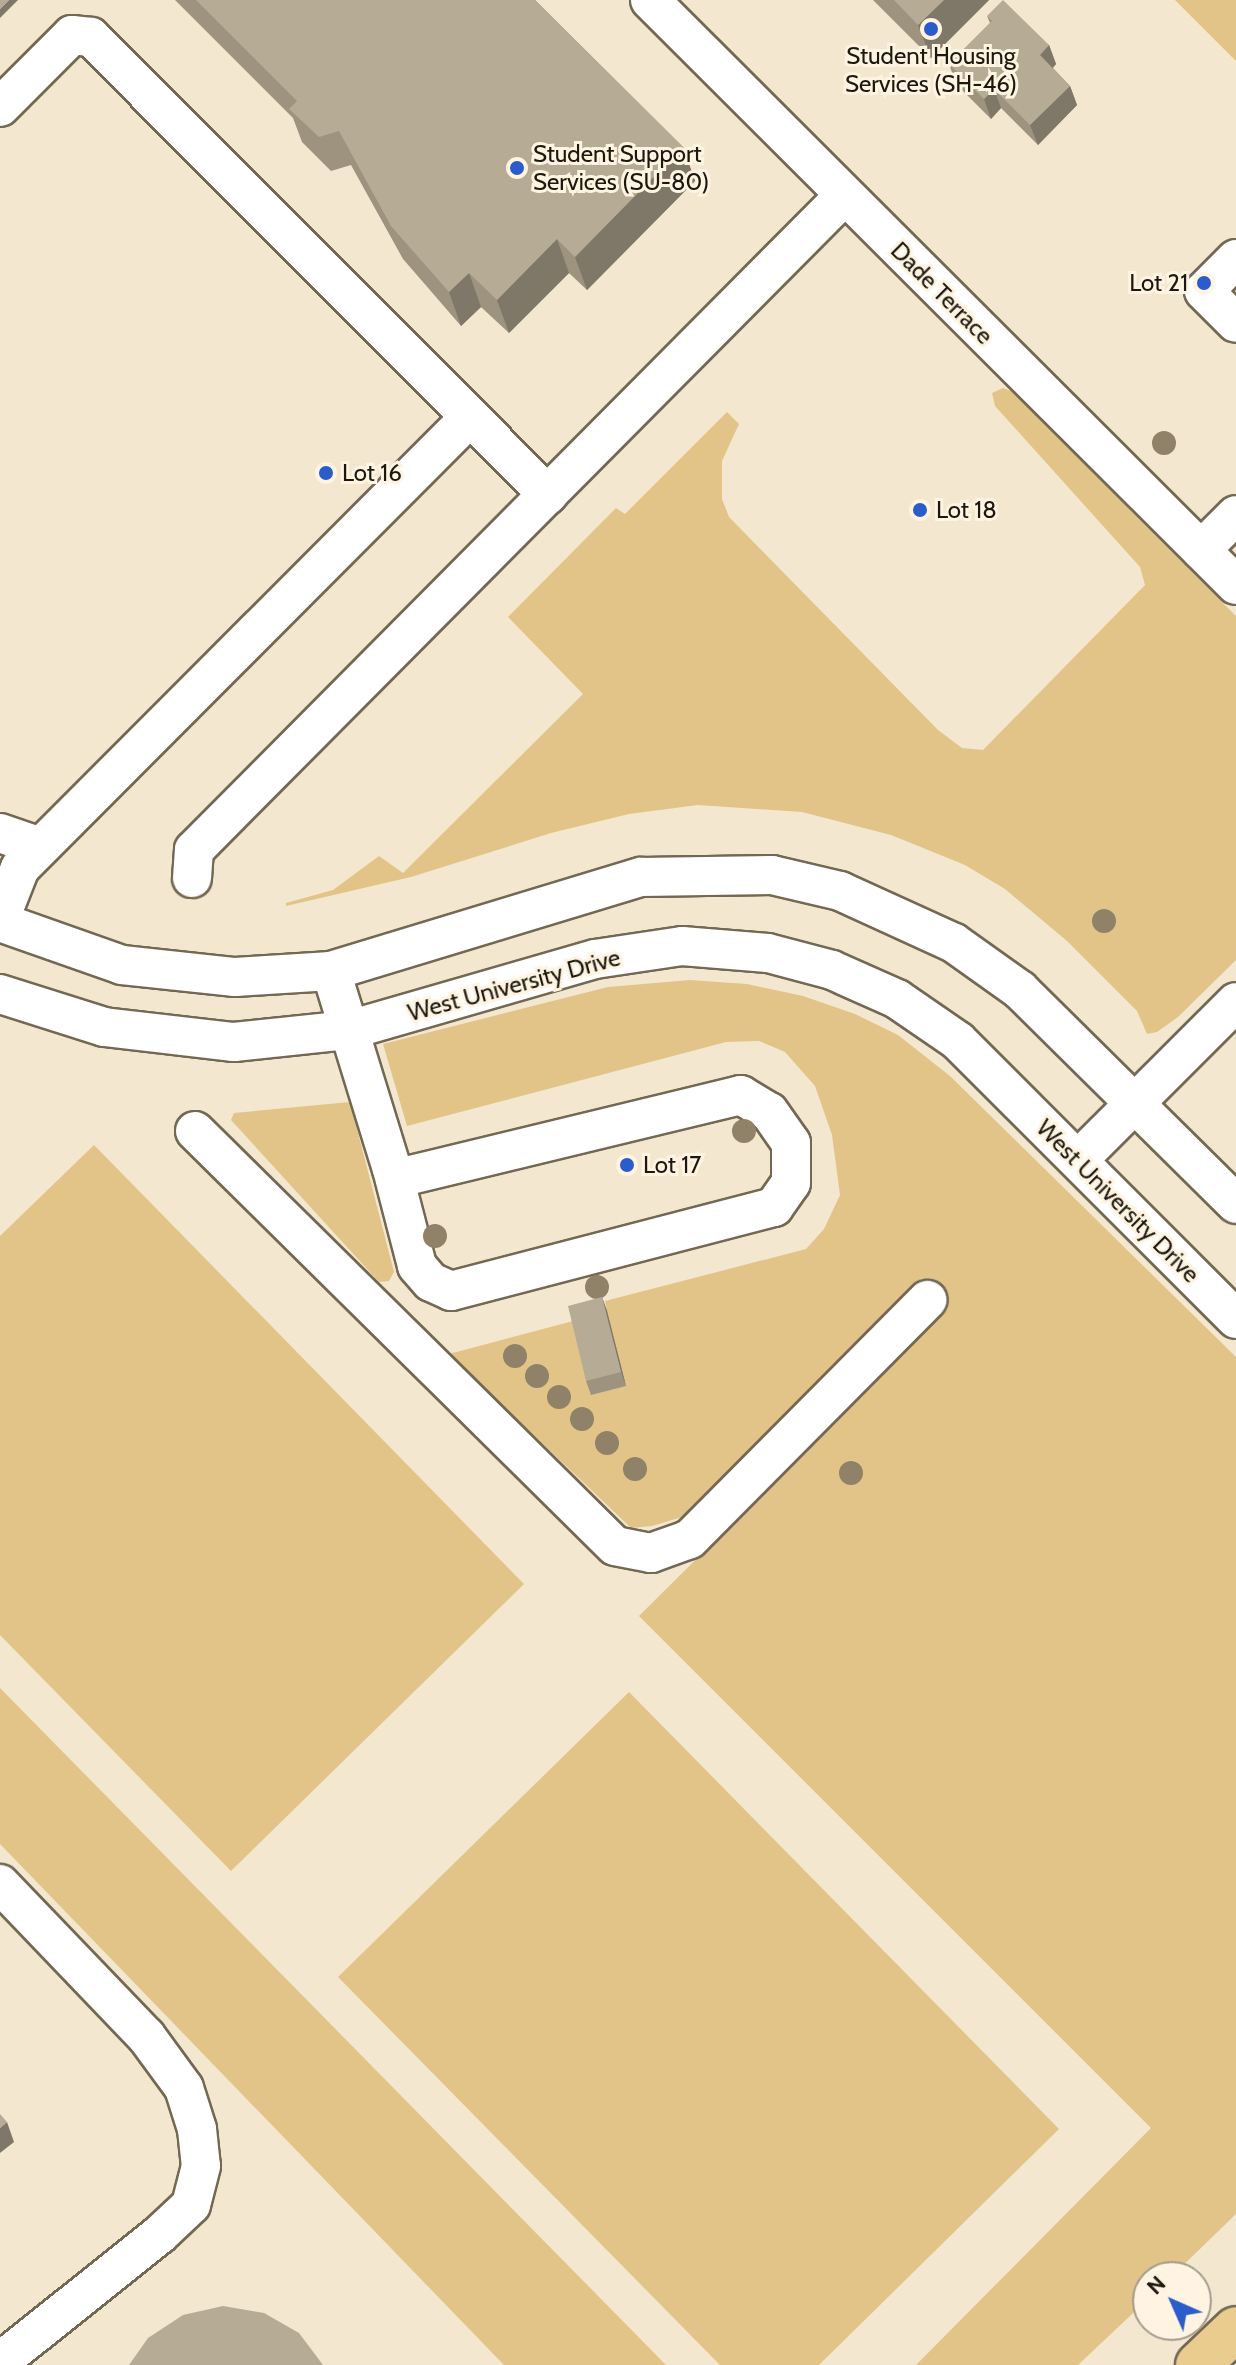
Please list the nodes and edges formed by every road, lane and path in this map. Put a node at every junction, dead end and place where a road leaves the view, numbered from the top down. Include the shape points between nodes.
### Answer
1 (650, 0) edge
2 (0, 107) edge
3 (845, 195) junction
4 (1236, 259) edge
5 (1236, 323) edge
6 (470, 417) junction
7 (548, 495) junction
8 (1236, 515) edge
9 (1201, 550) junction
10 (1236, 585) edge
11 (0, 833) edge
12 (41, 847) junction
13 (192, 878) dead end
14 (0, 921) edge
15 (331, 971) junction
16 (0, 994) edge
17 (1236, 1002) edge
18 (349, 1030) junction
19 (1136, 1103) junction
20 (195, 1131) dead end
21 (1078, 1160) junction
22 (395, 1179) junction
23 (1236, 1204) edge
24 (431, 1282) junction
25 (927, 1300) dead end
26 (1236, 1319) edge
27 (411, 1345) junction
28 (0, 1884) edge
29 (1236, 2329) edge
30 (0, 2362) edge
31 (1198, 2365) edge

1 - 3 street, Dade Terrace
2 - 6 street via 72,35 91,37
3 - 7 street
3 - 9 street, Dade Terrace
4 - 5 street via 1204,291
6 - 7 street
6 - 12 street
7 - 13 street via 194,850
8 - 9 street
9 - 10 street, Dade Terrace
11 - 12 street
12 - 14 street via 20,868
14 - 15 street via 122,965 235,977
15 - 18 street
15 - 19 street via 641,877 772,875 840,891 954,943 1020,990
16 - 18 street, West University Drive via 104,1027 172,1036 234,1042
17 - 19 street
18 - 21 street, West University Drive via 595,959 682,946 768,953 832,970 897,999 958,1041
18 - 22 street
19 - 21 street
19 - 23 street
20 - 27 street
21 - 26 street, West University Drive
22 - 24 street via 417,1266
22 - 24 street via 741,1095 769,1112 791,1143 791,1183 774,1207 451,1291
24 - 27 street
25 - 27 street via 690,1539 651,1553 615,1546
28 - 30 street via 146,2036 184,2088 201,2166 191,2205
29 - 31 main road

